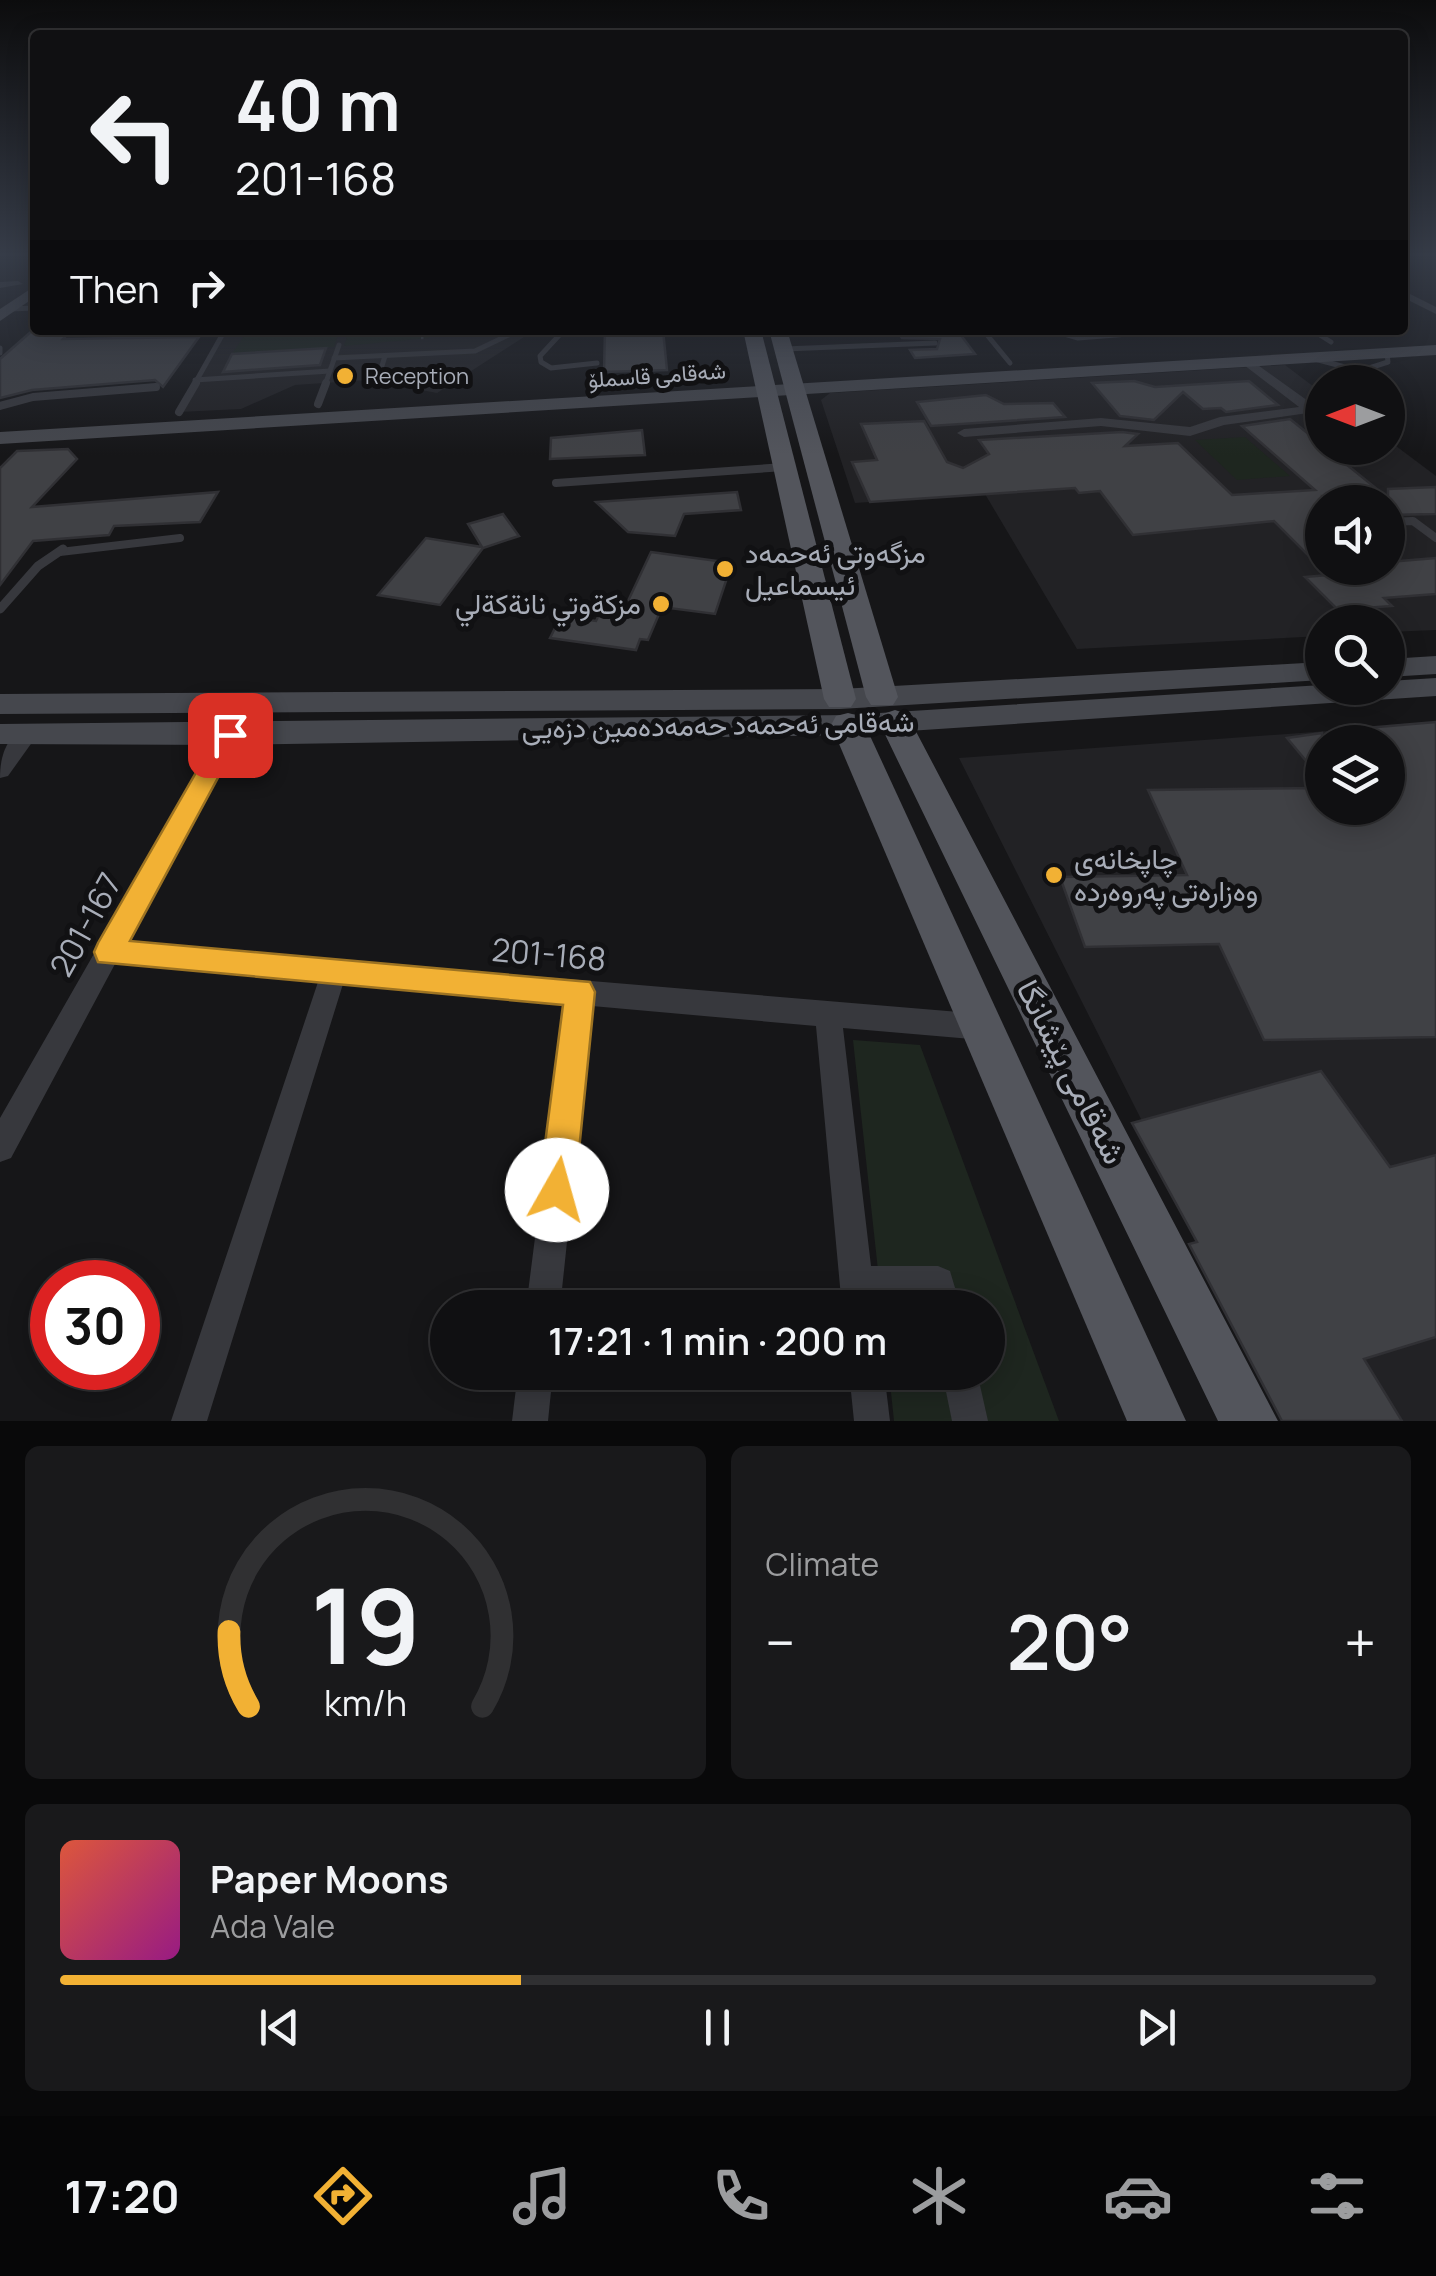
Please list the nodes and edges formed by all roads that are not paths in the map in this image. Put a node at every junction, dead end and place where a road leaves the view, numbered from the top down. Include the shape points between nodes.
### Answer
1 (222, 335) edge
2 (508, 335) edge
3 (559, 335) edge
4 (755, 335) edge
5 (987, 335) edge
6 (1068, 335) edge
7 (1116, 335) edge
8 (1320, 335) edge
9 (1436, 336) edge
10 (781, 340) edge
11 (1331, 342) junction
12 (935, 343) dead end
13 (1292, 344) junction
14 (339, 345) dead end
15 (1436, 350) edge
16 (384, 356) junction
17 (334, 358) junction
18 (1310, 358) junction
19 (1248, 362) junction
20 (597, 363) dead end
21 (1010, 363) junction
22 (330, 371) junction
23 (452, 373) dead end
24 (195, 380) junction
25 (782, 384) junction
26 (156, 387) dead end
27 (318, 404) junction
28 (0, 406) edge
29 (179, 412) junction
30 (0, 422) edge
31 (964, 434) dead end
32 (0, 438) edge
33 (788, 467) junction
34 (556, 483) dead end
35 (1405, 522) edge
36 (180, 538) dead end
37 (1436, 538) edge
38 (0, 609) edge
39 (1436, 665) edge
40 (1405, 667) edge
41 (1305, 673) edge
42 (1436, 688) edge
43 (0, 704) edge
44 (868, 712) junction
45 (14, 734) edge
46 (230, 735) junction
47 (0, 770) edge
48 (108, 952) junction
49 (334, 972) junction
50 (580, 992) junction
51 (828, 1014) junction
52 (984, 1028) junction
53 (0, 1148) edge
54 (546, 1290) edge
55 (857, 1290) edge
56 (891, 1290) edge
57 (940, 1290) edge
58 (534, 1390) edge
59 (868, 1390) edge
60 (963, 1390) edge
61 (189, 1421) edge
62 (530, 1421) edge
63 (872, 1421) edge
64 (970, 1421) edge
65 (1157, 1421) edge
66 (1249, 1421) edge

1 - 24 lane
2 - 16 lane via 474,351
3 - 20 lane via 541,362 551,368
4 - 25 main road
5 - 21 lane
6 - 7 lane
8 - 11 lane
9 - 11 main road, شەقامی قاسملۆ
10 - 12 lane
10 - 25 main road
11 - 13 main road, شەقامی قاسملۆ
13 - 18 main road
13 - 21 main road, شەقامی قاسملۆ
14 - 17 lane
15 - 18 main road, شەقامی قاسملۆ
16 - 17 lane
16 - 23 lane via 381,369 388,373
17 - 22 lane
18 - 19 main road, شەقامی قاسملۆ
19 - 25 main road, شەقامی قاسملۆ
19 - 31 street via 1310,409 1183,431 1123,423
21 - 25 main road, شەقامی قاسملۆ
22 - 24 lane
22 - 27 lane
24 - 29 lane
25 - 27 main road, شەقامی قاسملۆ
25 - 32 main road, شەقامی قاسملۆ
25 - 33 main road, شەقامی پێشانگا
25 - 44 main road, شەقامی پێشانگا
26 - 28 lane
27 - 29 main road, شەقامی قاسملۆ
29 - 30 main road, شەقامی قاسملۆ
33 - 34 lane
33 - 44 main road, شەقامی پێشانگا
35 - 37 lane
36 - 38 lane via 64,549 38,566
39 - 40 main road
41 - 44 main road, شەقامی ئەحمەد حەمەدەمین دزەیی
42 - 44 main road, شەقامی ئەحمەد حەمەدەمین دزەیی
43 - 44 main road, شەقامی ئەحمەد حەمەدەمین دزەیی
44 - 46 main road, شەقامی ئەحمەد حەمەدەمین دزەیی
44 - 52 main road, شەقامی پێشانگا
44 - 66 main road, شەقامی پێشانگا
45 - 46 main road, شەقامی ئەحمەد حەمەدەمین دزەیی
45 - 47 street
46 - 48 street, 201-167
48 - 49 street, 201-168
48 - 53 street, 201-167
49 - 50 street, 201-168
49 - 61 street
50 - 51 street, 201-168
50 - 54 street
51 - 52 street, 201-168
51 - 55 street
52 - 65 main road, شەقامی پێشانگا
56 - 57 street via 938,1283
58 - 62 street
59 - 63 street
60 - 64 street

